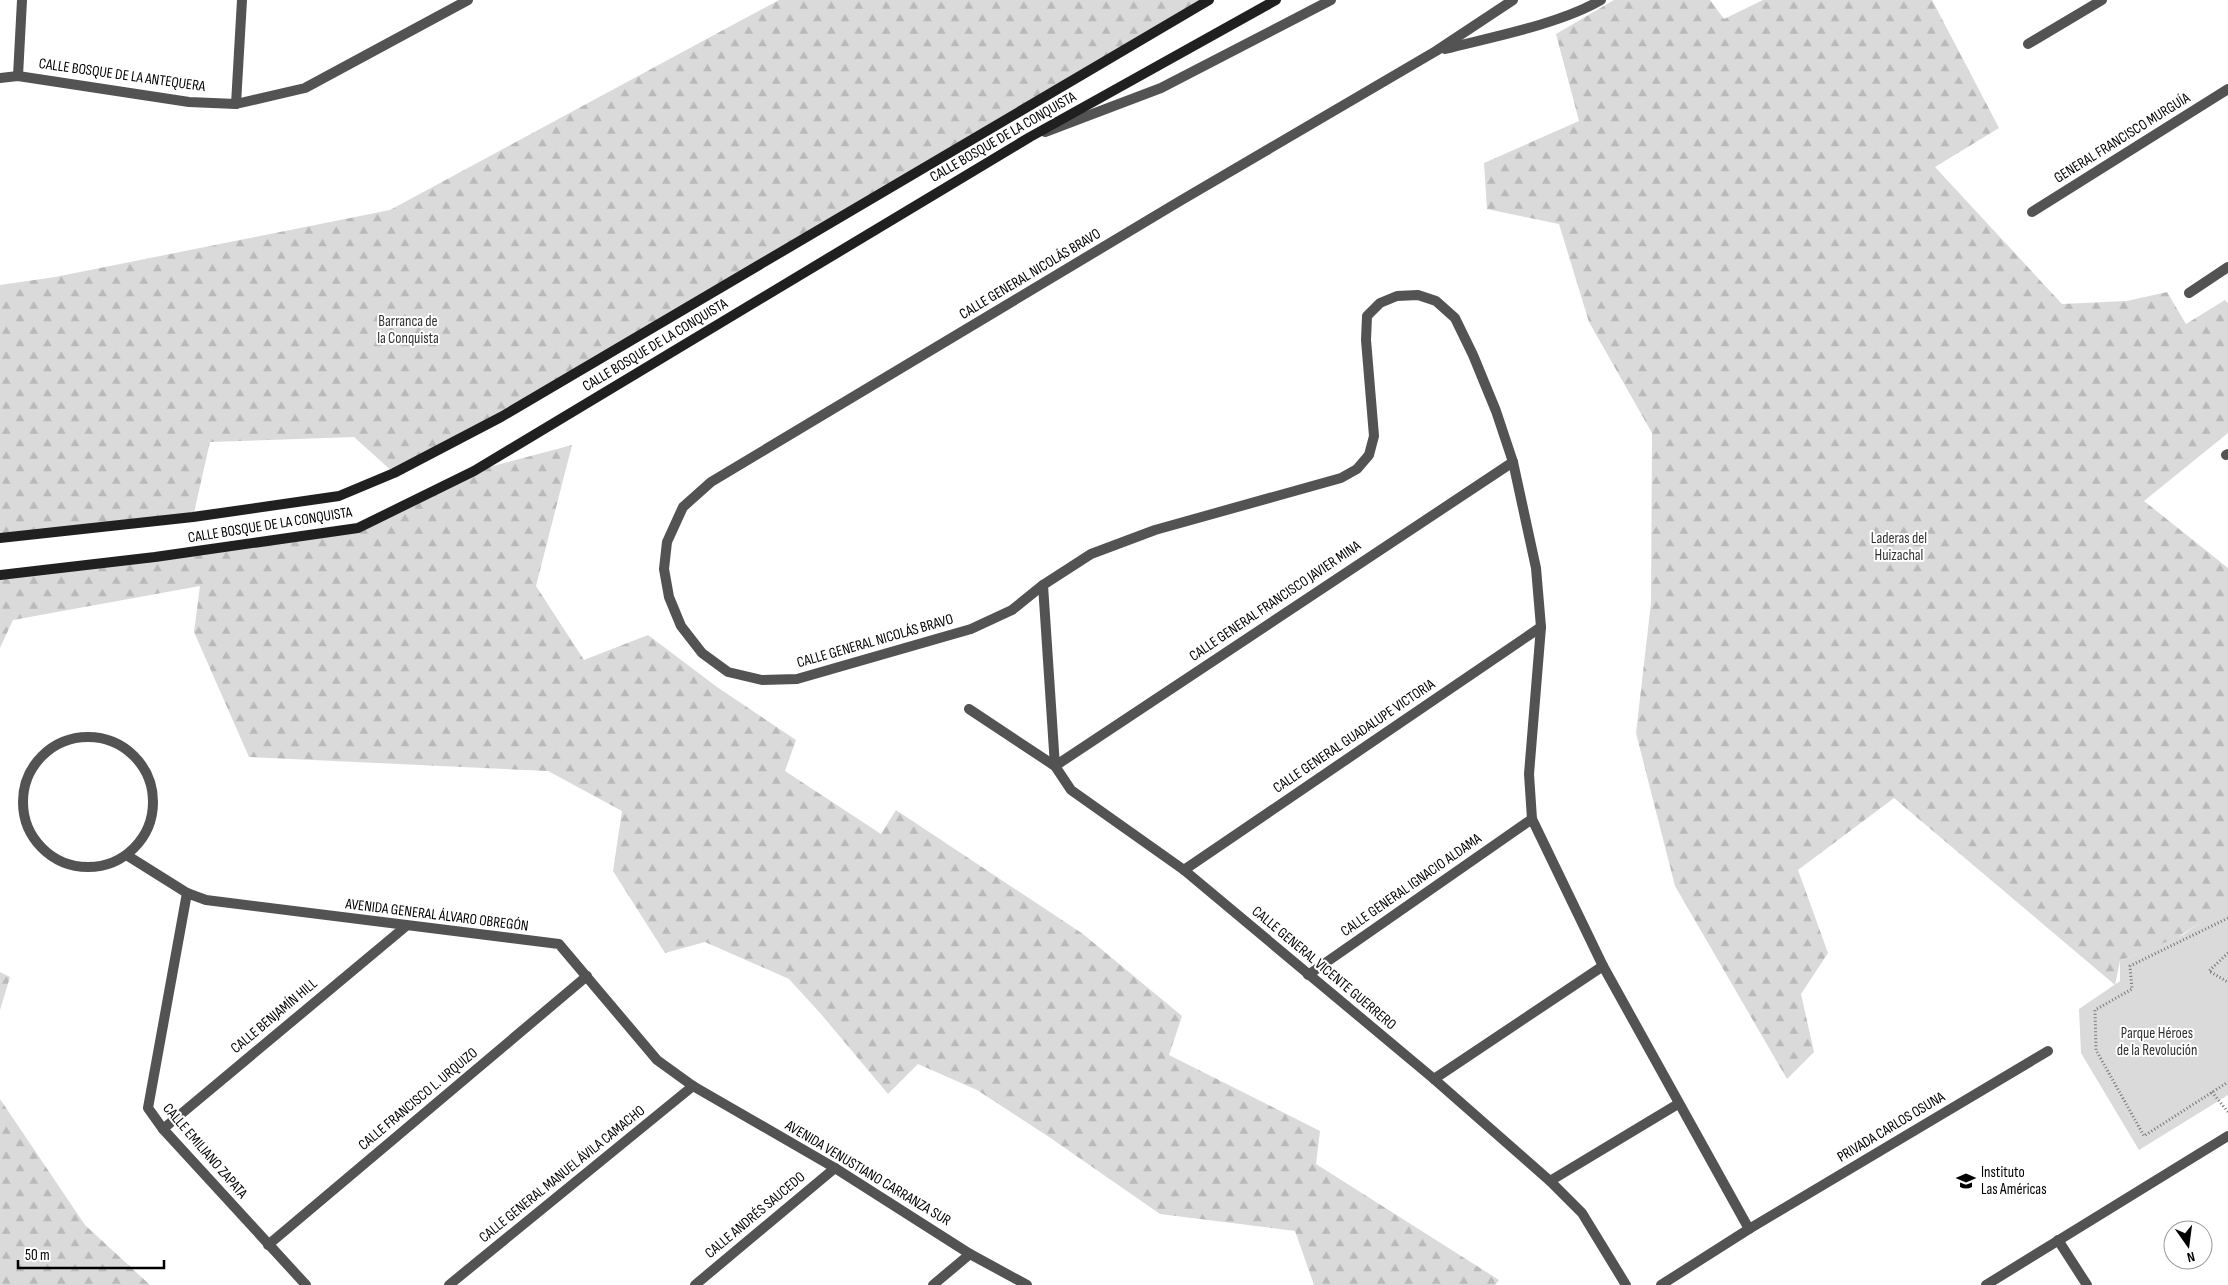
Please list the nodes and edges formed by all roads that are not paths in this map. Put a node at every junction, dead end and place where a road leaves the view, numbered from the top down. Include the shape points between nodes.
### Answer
1 (22, 0) edge
2 (242, 0) edge
3 (1210, 0) edge
4 (1276, 0) edge
5 (1331, 0) edge
6 (1513, 0) edge
7 (1601, 0) edge
8 (2102, 0) edge
9 (462, 2) edge
10 (2028, 44) dead end
11 (1436, 51) junction
12 (18, 76) junction
13 (0, 78) edge
14 (2228, 89) edge
15 (236, 104) junction
16 (1030, 137) junction
17 (2032, 212) dead end
18 (2228, 267) edge
19 (2190, 293) dead end
20 (1513, 462) junction
21 (0, 538) edge
22 (0, 575) edge
23 (1044, 585) junction
24 (1540, 627) junction
25 (969, 710) dead end
26 (1055, 766) junction
27 (1532, 820) junction
28 (128, 856) junction
29 (1184, 870) junction
30 (187, 894) junction
31 (405, 927) junction
32 (1603, 966) junction
33 (1308, 975) junction
34 (587, 976) junction
35 (2048, 1051) dead end
36 (1434, 1079) junction
37 (693, 1086) junction
38 (1678, 1104) junction
39 (163, 1128) junction
40 (2228, 1136) edge
41 (835, 1168) junction
42 (1550, 1182) junction
43 (1749, 1229) junction
44 (2058, 1240) junction
45 (268, 1244) junction
46 (970, 1254) junction
47 (306, 1285) edge
48 (449, 1285) edge
49 (695, 1285) edge
50 (933, 1285) edge
51 (1027, 1285) edge
52 (1626, 1285) edge
53 (1660, 1285) edge
54 (1986, 1285) edge
55 (2086, 1285) edge

1 - 12 street
2 - 15 street
3 - 21 main road, CALLE BOSQUE DE LA CONQUISTA via 501,417 394,473 339,496 193,517
4 - 16 main road, CALLE BOSQUE DE LA CONQUISTA
5 - 16 street via 1161,88
6 - 11 street, CALLE GENERAL NICOLÁS BRAVO
7 - 11 street, CALLE GENERAL NICOLÁS BRAVO via 1588,8 1550,20
8 - 10 street
9 - 15 street, CALLE BOSQUE DE LA ANTEQUERA via 305,88
11 - 23 street, CALLE GENERAL NICOLÁS BRAVO via 711,482 683,507 667,542 664,569 669,597 681,626 702,653 728,672 762,680 797,679 971,630 1012,610
12 - 13 street, CALLE BOSQUE DE LA ANTEQUERA
12 - 15 street, CALLE BOSQUE DE LA ANTEQUERA via 189,102
14 - 17 street, GENERAL FRANCISCO MURGUÍA
16 - 22 main road, CALLE BOSQUE DE LA CONQUISTA via 474,471 358,528
18 - 19 street
20 - 23 street, CALLE GENERAL NICOLÁS BRAVO via 1474,356 1455,318 1436,301 1418,295 1397,296 1380,302 1367,316 1374,436 1369,455 1357,469 1340,478 1155,530 1091,554
20 - 24 street via 1536,568
20 - 26 street, CALLE GENERAL FRANCISCO JAVIER MINA
23 - 26 street
24 - 27 street via 1529,774
24 - 29 street, CALLE GENERAL GUADALUPE VICTORIA
25 - 26 street, CALLE GENERAL VICENTE GUERRERO
26 - 29 street, CALLE GENERAL VICENTE GUERRERO via 1071,790
27 - 32 street
27 - 33 street, CALLE GENERAL IGNACIO ALDAMA
28 - 28 street via 151,826 154,788 136,756 103,738 66,740 35,762 22,797 30,834 56,860 74,865 93,869
28 - 30 street, AVENIDA GENERAL ÁLVARO OBREGÓN
29 - 33 street, CALLE GENERAL VICENTE GUERRERO
30 - 31 street, AVENIDA GENERAL ÁLVARO OBREGÓN via 206,900
30 - 39 street, CALLE EMILIANO ZAPATA via 148,1108
31 - 34 street, AVENIDA GENERAL ÁLVARO OBREGÓN via 559,944
31 - 39 street, CALLE BENJAMÍN HILL
32 - 36 street
32 - 38 street
33 - 36 street, CALLE GENERAL VICENTE GUERRERO
34 - 37 street, AVENIDA GENERAL ÁLVARO OBREGÓN via 657,1060
34 - 45 street, CALLE FRANCISCO L. URQUIZO
35 - 43 street, PRIVADA CARLOS OSUNA
36 - 42 street, CALLE GENERAL VICENTE GUERRERO
37 - 41 street, AVENIDA VENUSTIANO CARRANZA SUR
37 - 48 street, CALLE GENERAL MANUEL ÁVILA CAMACHO
38 - 42 street
38 - 43 street
39 - 45 street, CALLE EMILIANO ZAPATA
40 - 44 street
41 - 46 street, AVENIDA VENUSTIANO CARRANZA SUR
41 - 49 street, CALLE ANDRÉS SAUCEDO
42 - 52 street, CALLE GENERAL VICENTE GUERRERO via 1582,1213
43 - 53 street, PRIVADA CARLOS OSUNA
44 - 54 street
44 - 55 street
45 - 47 street, CALLE EMILIANO ZAPATA
46 - 50 street
46 - 51 street, AVENIDA VENUSTIANO CARRANZA SUR

